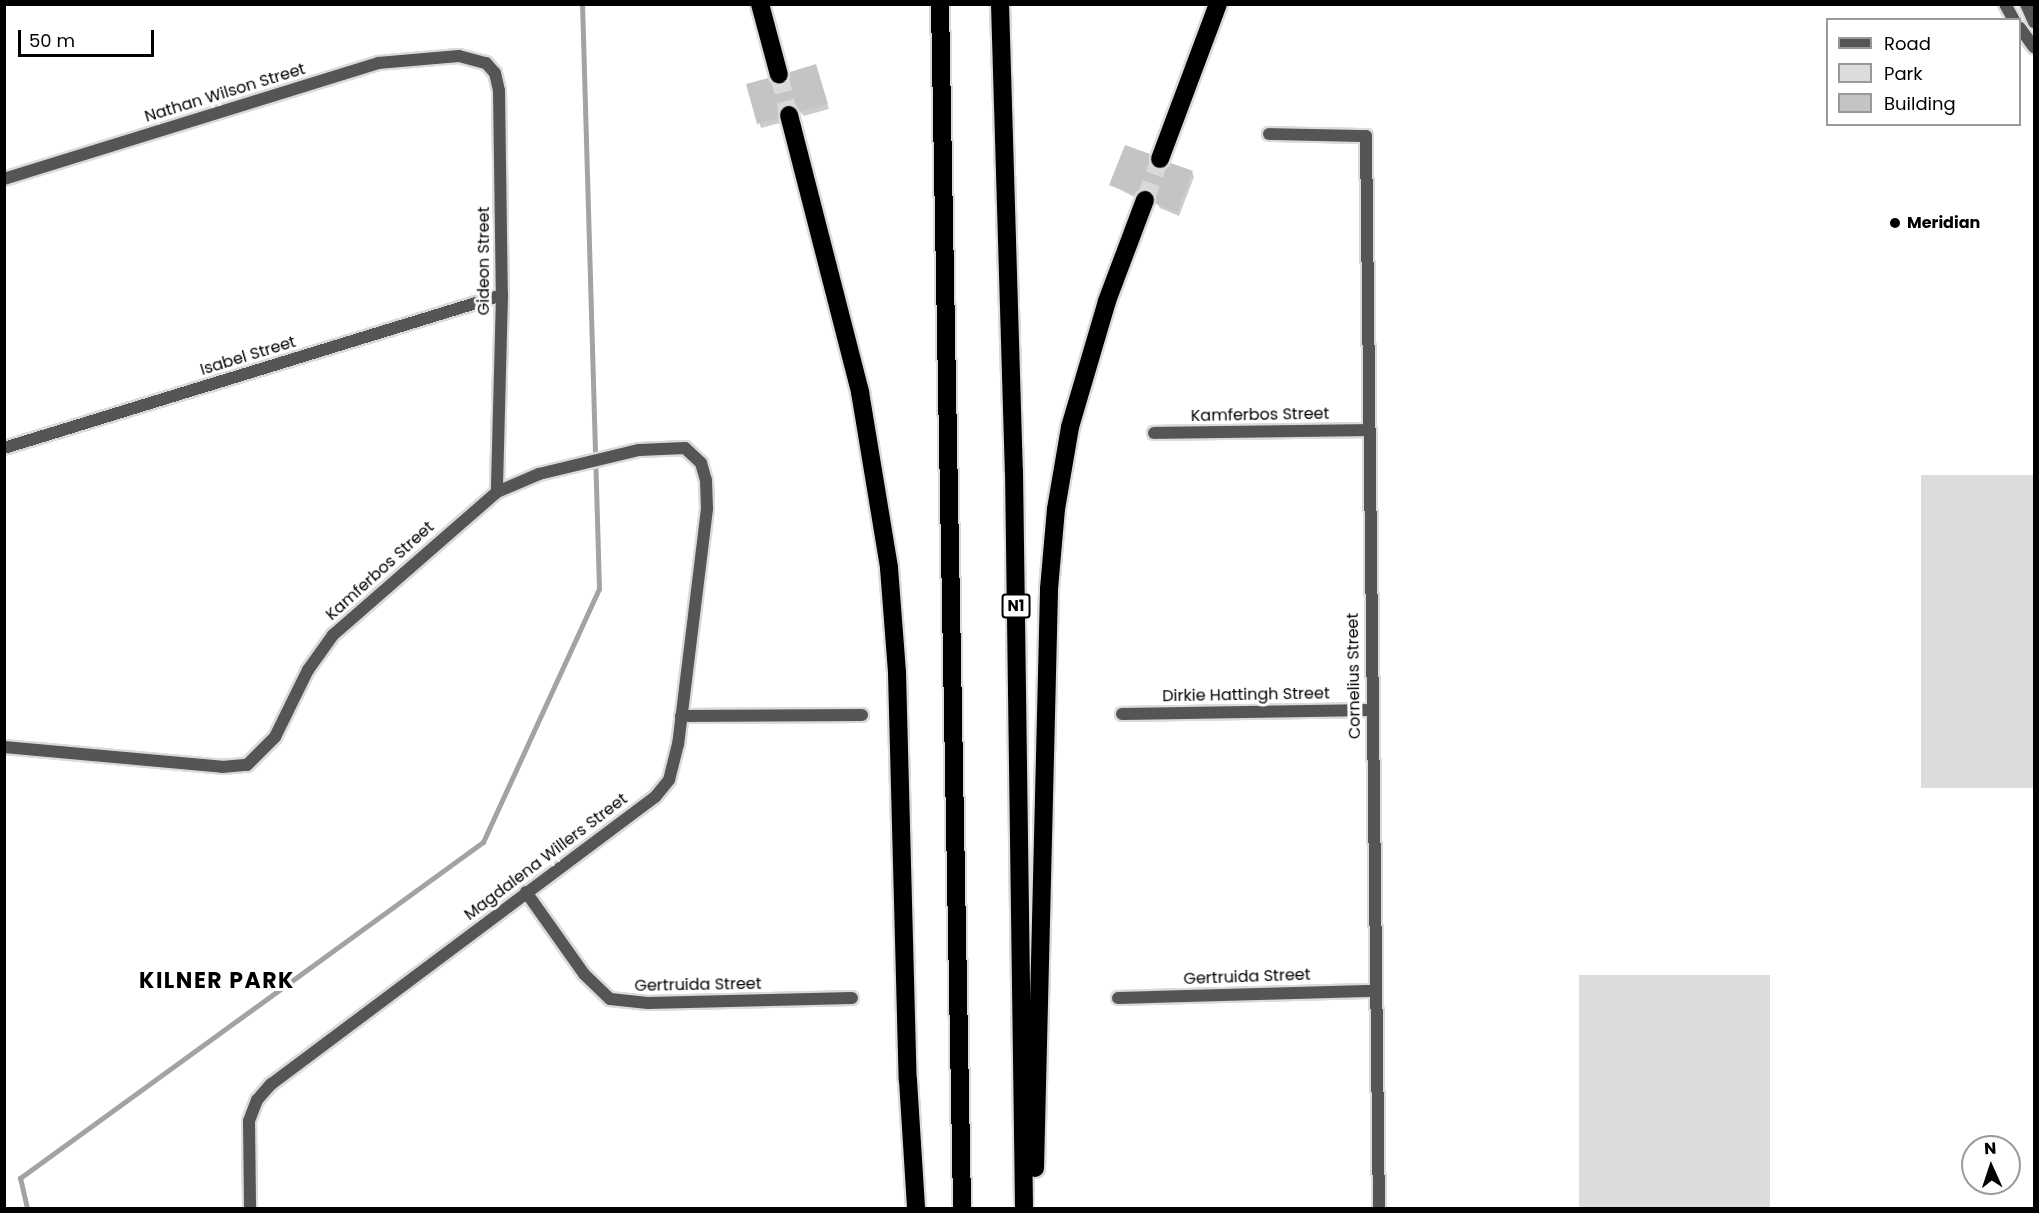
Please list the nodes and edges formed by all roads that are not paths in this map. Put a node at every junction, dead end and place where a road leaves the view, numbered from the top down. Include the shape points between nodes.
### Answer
1 (760, 4) edge
2 (940, 4) edge
3 (1000, 4) edge
4 (1218, 4) edge
5 (2005, 4) edge
6 (2026, 4) edge
7 (2013, 18) edge
8 (2034, 22) edge
9 (2021, 31) edge
10 (2034, 47) edge
11 (459, 56) joint
12 (779, 75) tunnel mouth
13 (789, 115) tunnel mouth
14 (1269, 134) dead end
15 (1160, 159) tunnel mouth
16 (4, 179) edge
17 (1145, 200) tunnel mouth
18 (502, 296) junction
19 (1367, 430) junction
20 (1154, 433) dead end
21 (4, 448) edge
22 (685, 448) joint
23 (497, 492) junction
24 (1371, 710) junction
25 (1122, 714) dead end
26 (862, 715) dead end
27 (681, 716) junction
28 (4, 747) edge
29 (526, 892) junction
30 (1376, 991) junction
31 (852, 998) dead end
32 (1118, 998) dead end
33 (250, 1209) edge
34 (916, 1209) edge
35 (962, 1209) edge
36 (1024, 1209) edge
37 (1034, 1209) edge
38 (1379, 1209) edge

1 - 12 highway
2 - 35 highway
3 - 36 highway, N1 via 1014,471
4 - 15 highway
5 - 7 street
6 - 8 street
9 - 10 street
11 - 16 street, Nathan Wilson Street via 378,63
11 - 18 street, Gideon Street via 486,63 498,84
13 - 34 highway via 860,392 889,568 897,673 908,1080
14 - 19 street, Cornelius Street via 1361,133 1366,143
17 - 37 highway via 1107,302 1070,427 1056,509 1049,589
18 - 21 street, Isabel Street
18 - 23 street, Gideon Street
19 - 20 street, Kamferbos Street
19 - 24 street, Cornelius Street
22 - 23 street, Kamferbos Street via 653,448 612,455 539,474
22 - 27 street, Magdalena Willers Street via 701,463 707,496
23 - 28 street, Kamferbos Street via 333,635 308,670 275,737 252,762 222,767
24 - 25 street, Dirkie Hattingh Street
24 - 30 street, Cornelius Street
26 - 27 street
27 - 29 street, Magdalena Willers Street via 676,760 663,789
29 - 31 street, Gertruida Street via 584,974 610,999 648,1003
29 - 33 street, Magdalena Willers Street via 281,1074 263,1093 252,1111 247,1133
30 - 32 street, Gertruida Street
30 - 38 street, Cornelius Street

